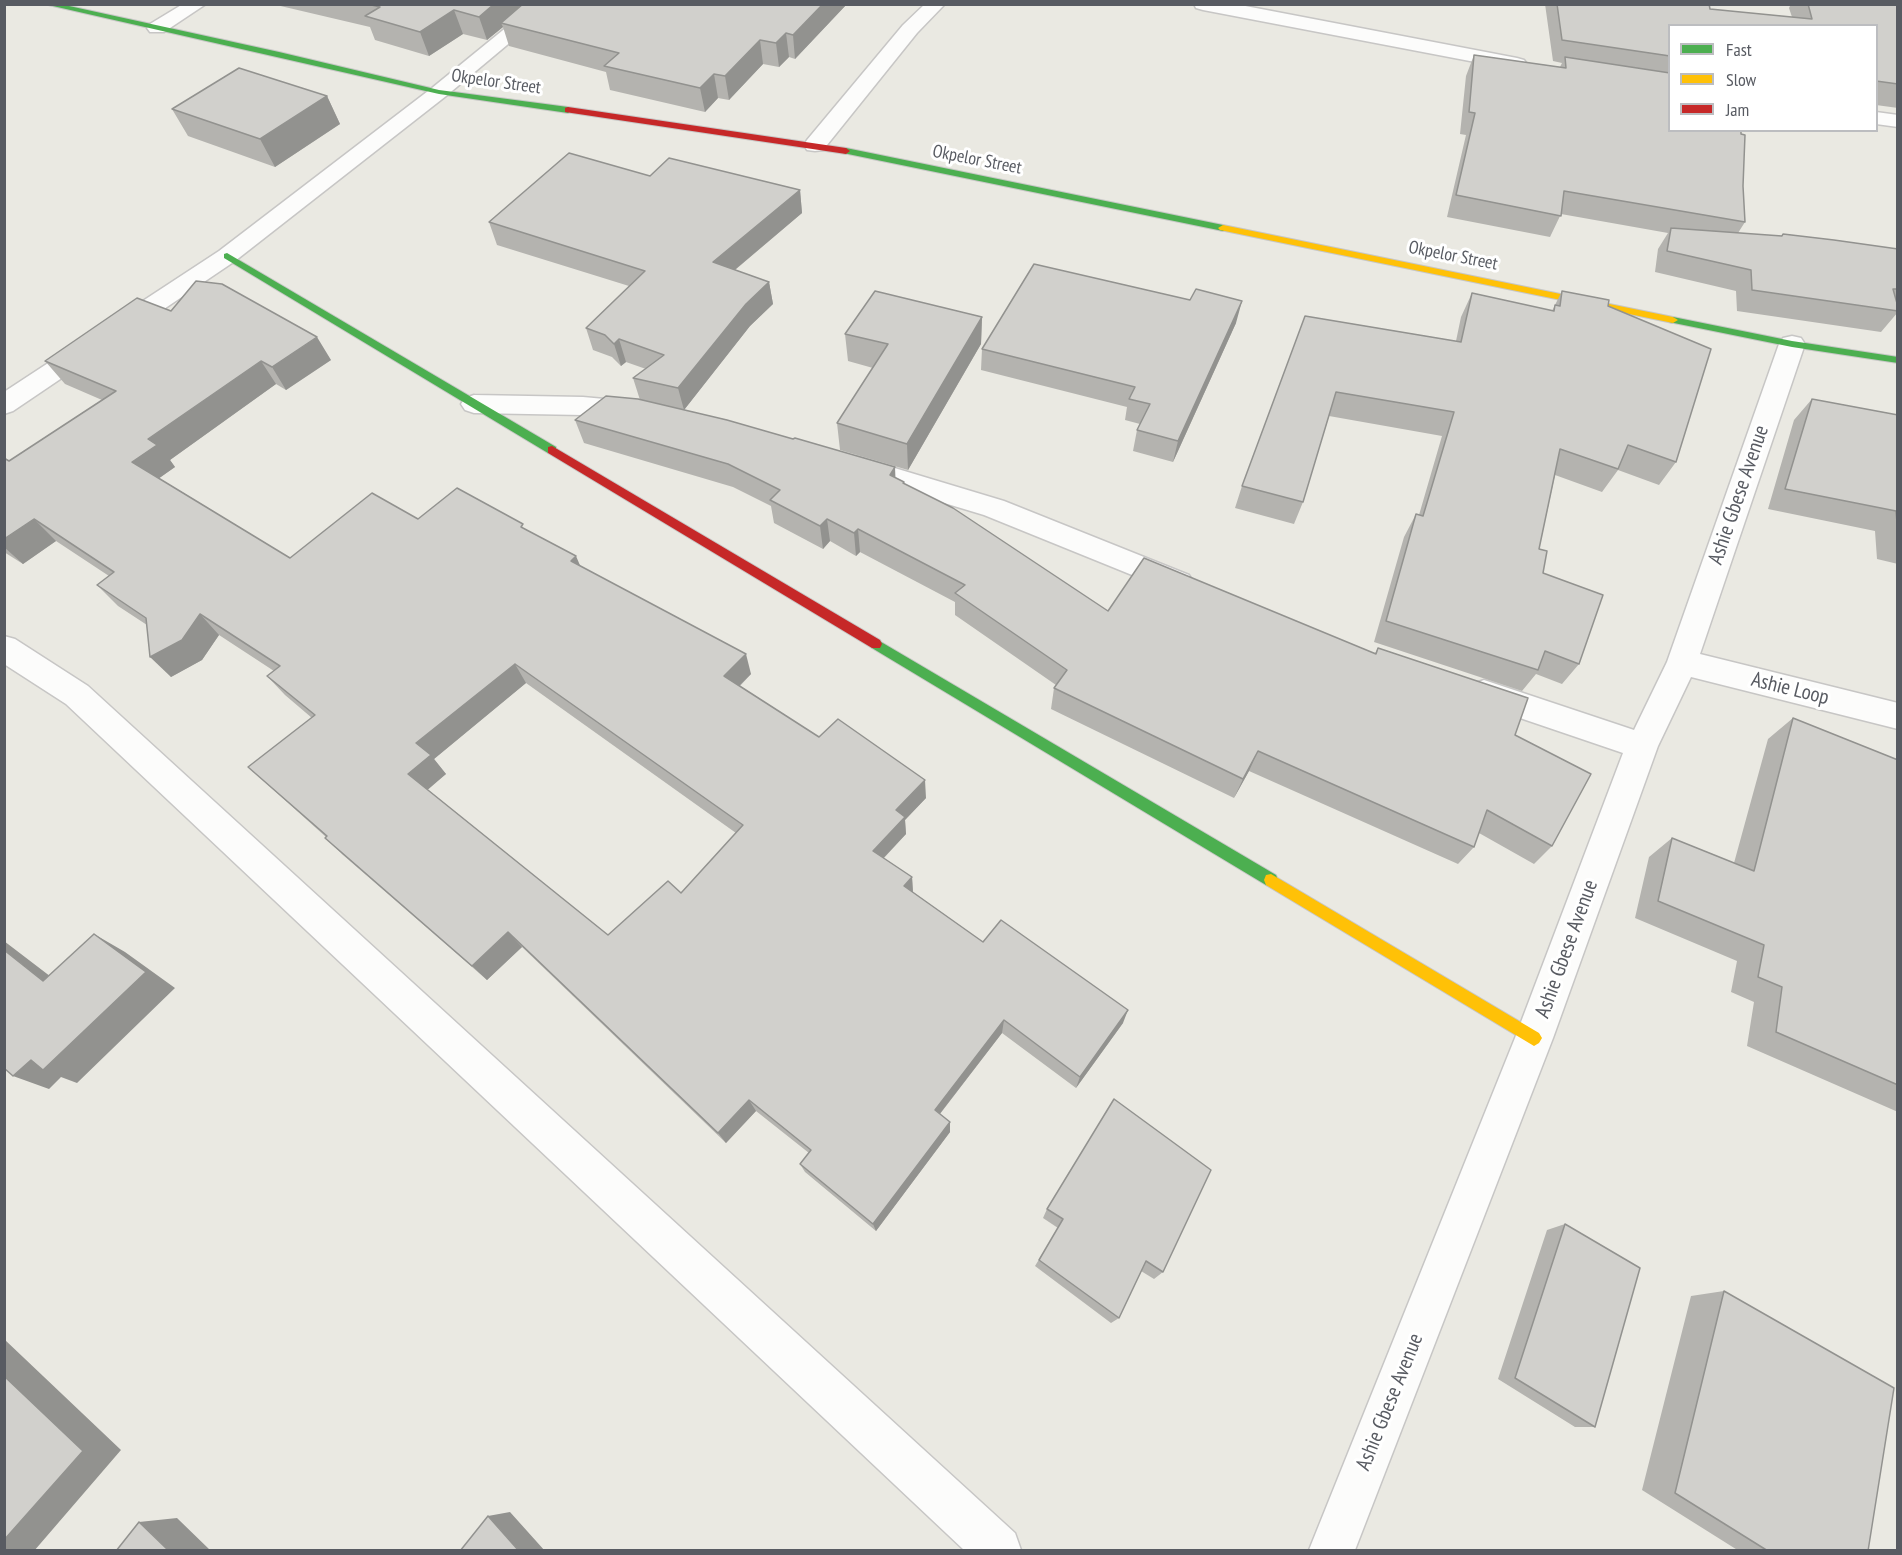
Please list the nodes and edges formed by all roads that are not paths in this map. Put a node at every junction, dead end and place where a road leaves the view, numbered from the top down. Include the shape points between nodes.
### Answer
1 (47, 4) edge
2 (197, 4) edge
3 (547, 4) edge
4 (936, 4) edge
5 (1203, 4) edge
6 (157, 28) junction
7 (1534, 67) edge
8 (439, 92) junction
9 (1878, 118) edge
10 (1898, 121) edge
11 (815, 145) junction
12 (227, 256) junction
13 (1792, 344) junction
14 (1898, 360) edge
15 (474, 404) junction
16 (4, 405) edge
17 (668, 417) edge
18 (830, 458) edge
19 (1200, 591) edge
20 (4, 648) edge
21 (1682, 662) junction
22 (1462, 686) edge
23 (1898, 716) edge
24 (1642, 746) junction
25 (1534, 1038) junction
26 (998, 1551) edge
27 (1332, 1551) edge

1 - 6 street, Okpelor Street
2 - 6 street
3 - 8 street
4 - 11 street via 910,29
5 - 7 street
6 - 8 street, Okpelor Street
8 - 11 street, Okpelor Street
8 - 12 street
9 - 10 street
11 - 13 street, Okpelor Street
12 - 15 street
12 - 16 street
13 - 14 street, Okpelor Street
13 - 21 street, Ashie Gbese Avenue
15 - 17 street via 583,406
15 - 25 street
18 - 19 street via 994,508
20 - 26 street via 76,695
21 - 23 street, Ashie Loop
21 - 24 street, Ashie Gbese Avenue
22 - 24 street
24 - 25 street, Ashie Gbese Avenue
25 - 27 street, Ashie Gbese Avenue

